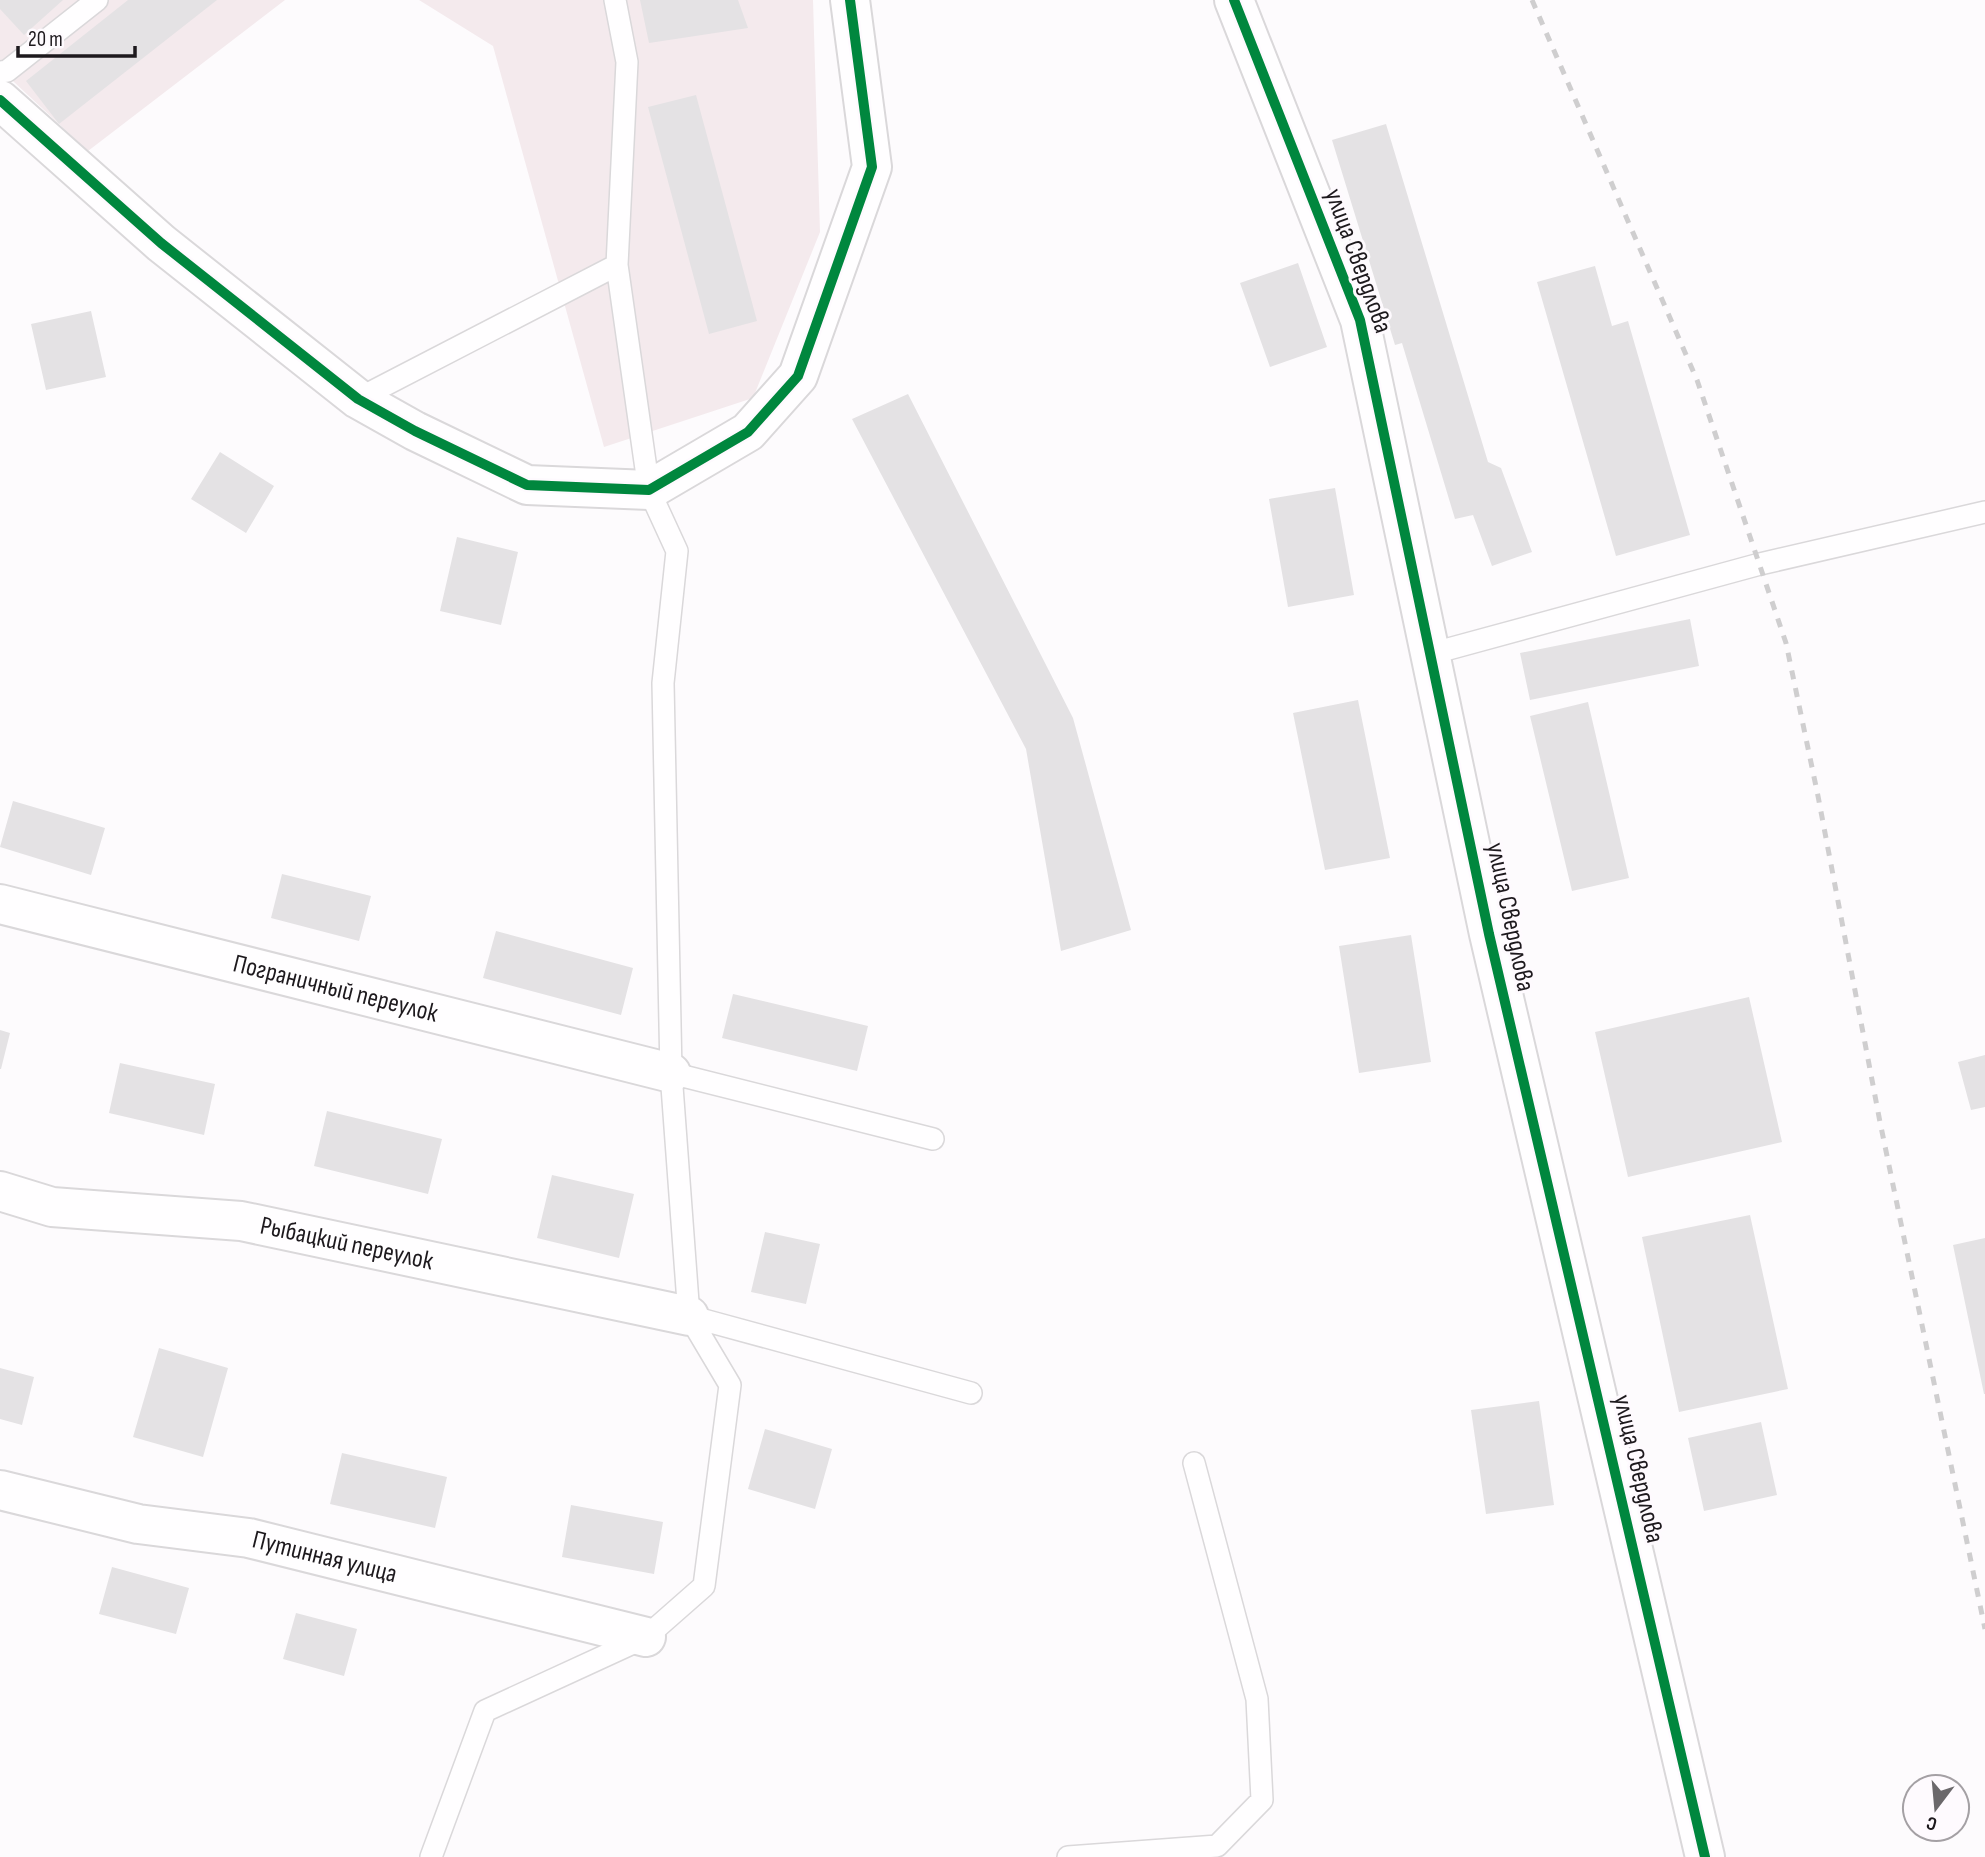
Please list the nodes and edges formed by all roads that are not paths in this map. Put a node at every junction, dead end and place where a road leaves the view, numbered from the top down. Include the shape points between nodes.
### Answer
1 (97, 0) edge
2 (615, 0) edge
3 (850, 0) edge
4 (1234, 0) edge
5 (0, 72) edge
6 (0, 100) edge
7 (617, 265) junction
8 (358, 399) junction
9 (649, 490) junction
10 (1985, 512) edge
11 (1430, 654) junction
12 (0, 904) edge
13 (671, 1073) junction
14 (933, 1139) dead end
15 (0, 1191) edge
16 (689, 1316) junction
17 (971, 1393) dead end
18 (1194, 1463) dead end
19 (0, 1490) edge
20 (646, 1637) junction
21 (431, 1857) edge
22 (1068, 1857) edge
23 (1706, 1857) edge

1 - 5 lane
2 - 7 lane via 627,62
3 - 9 street via 872,167 798,376 748,432
4 - 11 street, улица Свердлова via 1360,320
6 - 8 street via 161,243
7 - 8 lane
7 - 9 lane
8 - 9 street via 527,485
9 - 13 lane via 677,551 663,683
10 - 11 lane via 1760,565
11 - 23 street, улица Свердлова via 1489,934
12 - 13 street, Пограничный переулок
13 - 14 lane
13 - 16 lane
15 - 16 street, Рыбацкий переулок via 52,1207 241,1221
16 - 17 lane
16 - 20 lane via 730,1385 704,1586
18 - 22 lane via 1257,1699 1262,1800 1217,1846
19 - 20 street, Путинная улица via 138,1524 249,1538
20 - 21 lane via 485,1712

